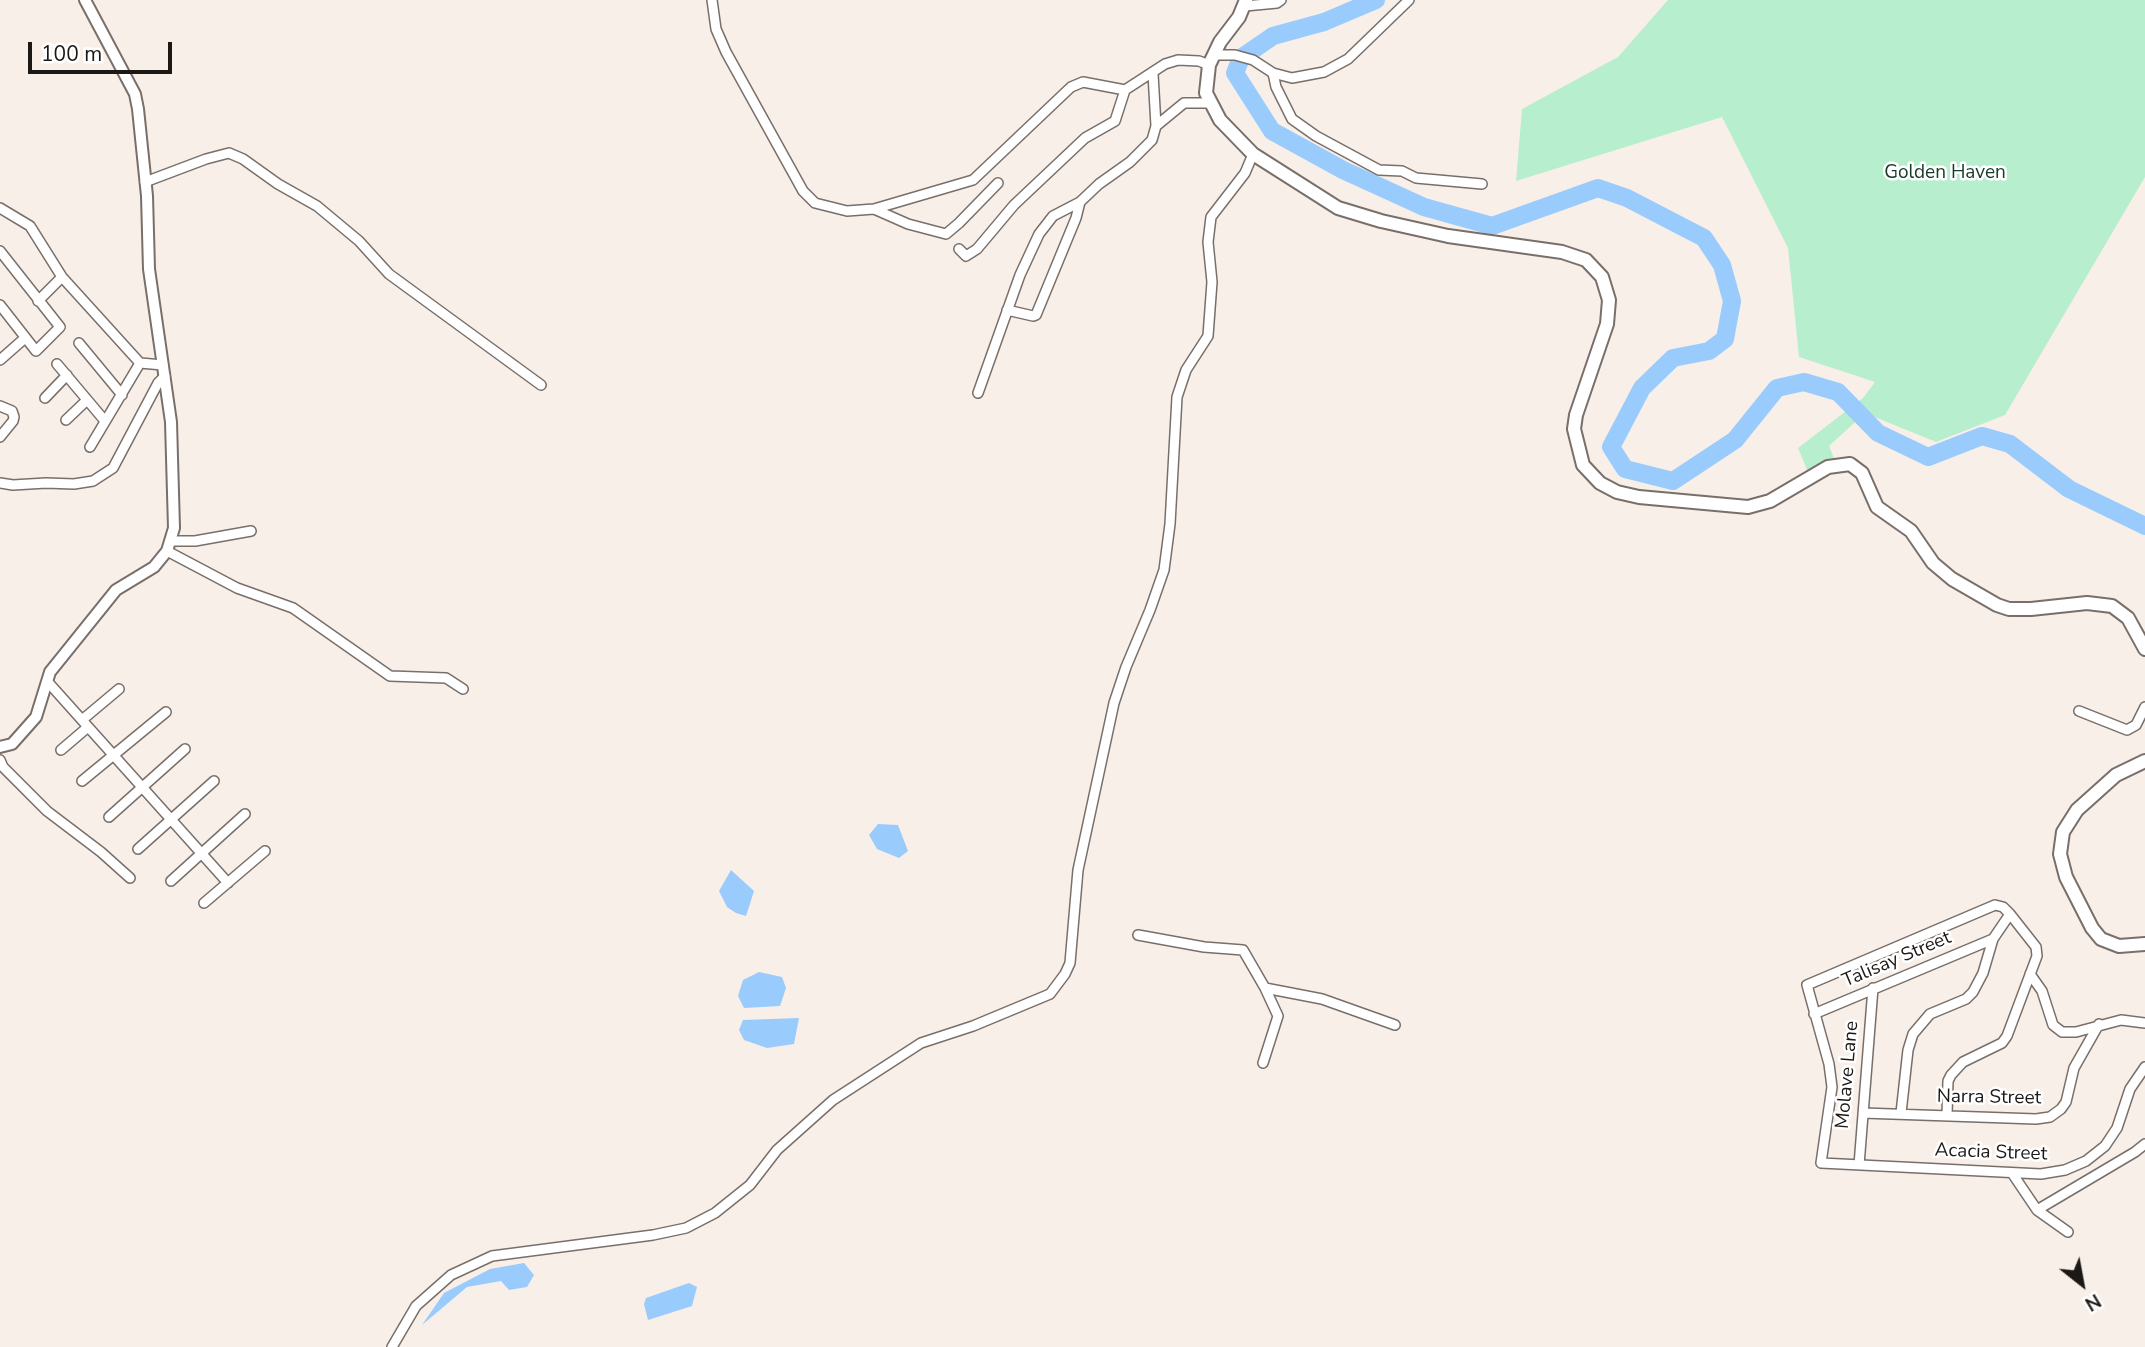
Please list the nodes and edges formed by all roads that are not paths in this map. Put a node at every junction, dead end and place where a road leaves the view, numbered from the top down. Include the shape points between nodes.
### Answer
1 (85, 0) edge
2 (712, 0) edge
3 (1281, 0) edge
4 (1409, 0) edge
5 (1246, 3) edge
6 (1211, 60) junction
7 (1273, 73) junction
8 (1153, 74) junction
9 (1125, 90) junction
10 (1209, 103) junction
11 (1156, 126) junction
12 (1253, 154) junction
13 (145, 182) junction
14 (998, 183) dead end
15 (1482, 184) dead end
16 (1080, 202) junction
17 (0, 208) edge
18 (874, 209) junction
19 (959, 249) dead end
20 (0, 251) edge
21 (62, 277) junction
22 (38, 302) junction
23 (1007, 310) junction
24 (2, 311) edge
25 (25, 338) junction
26 (79, 343) dead end
27 (0, 360) edge
28 (139, 363) junction
29 (57, 364) dead end
30 (164, 370) junction
31 (66, 375) junction
32 (541, 385) dead end
33 (978, 393) dead end
34 (122, 395) junction
35 (45, 398) dead end
36 (87, 400) junction
37 (0, 406) edge
38 (66, 420) dead end
39 (105, 421) junction
40 (0, 437) edge
41 (90, 447) dead end
42 (0, 483) edge
43 (251, 531) dead end
44 (169, 546) junction
45 (2145, 649) edge
46 (47, 681) junction
47 (120, 689) dead end
48 (463, 689) dead end
49 (2145, 707) edge
50 (2079, 711) dead end
51 (166, 712) dead end
52 (85, 724) junction
53 (0, 747) edge
54 (185, 749) dead end
55 (61, 750) dead end
56 (113, 754) junction
57 (0, 760) edge
58 (2145, 761) edge
59 (82, 781) dead end
60 (214, 781) dead end
61 (142, 787) junction
62 (245, 814) dead end
63 (109, 817) dead end
64 (171, 820) junction
65 (138, 849) dead end
66 (265, 851) dead end
67 (202, 854) junction
68 (130, 878) dead end
69 (171, 881) dead end
70 (228, 883) junction
71 (204, 903) dead end
72 (2010, 914) junction
73 (1138, 935) dead end
74 (1993, 939) junction
75 (2145, 944) edge
76 (2030, 974) junction
77 (1265, 988) junction
78 (1873, 988) junction
79 (1814, 1014) junction
80 (2145, 1023) edge
81 (2099, 1024) junction
82 (1395, 1025) dead end
83 (1263, 1063) dead end
84 (2145, 1067) edge
85 (1863, 1113) junction
86 (1901, 1113) junction
87 (1947, 1115) junction
88 (2145, 1144) edge
89 (1859, 1164) junction
90 (2012, 1173) junction
91 (2037, 1210) junction
92 (2068, 1232) dead end
93 (391, 1347) edge

1 - 13 street via 135,94
2 - 18 street via 716,29 726,52 803,191 815,203 847,211
3 - 5 street
4 - 7 street via 1348,59 1324,72 1302,78
5 - 6 main road
6 - 7 street via 1235,55
6 - 8 street via 1178,60
6 - 10 main road
7 - 15 street via 1292,119 1379,170
8 - 9 street
8 - 11 street
9 - 18 street via 1083,82 1071,87 973,180
9 - 19 street via 1115,121 1085,138 1014,205 977,249 966,256
10 - 11 street via 1184,103
10 - 12 main road
11 - 16 street via 1152,140
12 - 45 main road via 1338,208 1448,236 1562,252 1595,268 1606,288 1609,312 1574,429 1583,465 1608,488 1639,497 1748,507 1770,501 1828,467 1850,464 1862,473 1877,507 1912,531 1933,563 1952,579 2009,609 2087,603 2112,606 2128,618
12 - 93 street via 1245,173 1211,217 1208,337 1186,370 1177,397 1164,570 1114,703 1078,870 1070,963 1065,974 1050,994 921,1043 843,1094 777,1150 750,1185 715,1213 686,1228 653,1235 492,1256 451,1275 416,1306
13 - 30 street via 149,269
13 - 32 street via 229,153 243,159 317,206 389,274
14 - 18 street via 946,234
16 - 23 street via 1053,216 1039,234
16 - 23 street via 1038,312 1033,316
17 - 21 street via 30,226
20 - 22 street
21 - 22 street
21 - 28 street
22 - 25 street via 60,327 36,351
23 - 33 street
24 - 25 street
25 - 27 street
26 - 34 street
28 - 30 street
28 - 34 street
29 - 31 street
30 - 42 street via 113,468 93,481 74,484
30 - 44 street via 174,515
31 - 35 street
31 - 36 street
34 - 39 street
36 - 38 street
36 - 39 street
37 - 40 street via 14,417
39 - 41 street
43 - 44 street
44 - 46 street via 154,567 116,590
44 - 48 street via 237,588 293,608 390,676 446,678
46 - 52 street
46 - 53 street via 36,718 12,744
47 - 52 street
49 - 50 street via 2136,725 2127,730
51 - 56 street
52 - 55 street
52 - 56 street
54 - 61 street
56 - 59 street
56 - 61 street
57 - 68 street via 47,811
58 - 75 main road via 2116,775 2077,810 2063,832 2060,854 2066,877 2101,939 2119,946
60 - 64 street
61 - 63 street
61 - 64 street
62 - 67 street
64 - 65 street
64 - 67 street
66 - 70 street
67 - 69 street
67 - 70 street
70 - 71 street
72 - 74 street
72 - 76 street via 2037,949
72 - 79 street via 1992,906 1807,985
73 - 77 street via 1243,950
74 - 78 street, Talisay Street
74 - 86 street via 1973,992 1930,1014 1913,1034
76 - 81 street via 2057,1029 2076,1032
76 - 87 street via 2007,1036 1963,1062 1951,1075
77 - 82 street via 1322,999
77 - 83 street via 1278,1016
78 - 79 street, Talisay Street
78 - 85 street, Molave Lane
79 - 89 street, Acacia Street via 1832,1087 1821,1163
80 - 81 street via 2121,1020
81 - 87 street, Narra Street via 2078,1059 2066,1102 2056,1113 2036,1119
84 - 90 street, Acacia Street via 2130,1089 2117,1128 2096,1154 2066,1170
85 - 86 street, Narra Street
85 - 89 street, Molave Lane
86 - 87 street, Narra Street
88 - 91 street
89 - 90 street, Acacia Street
90 - 91 street
91 - 92 street

